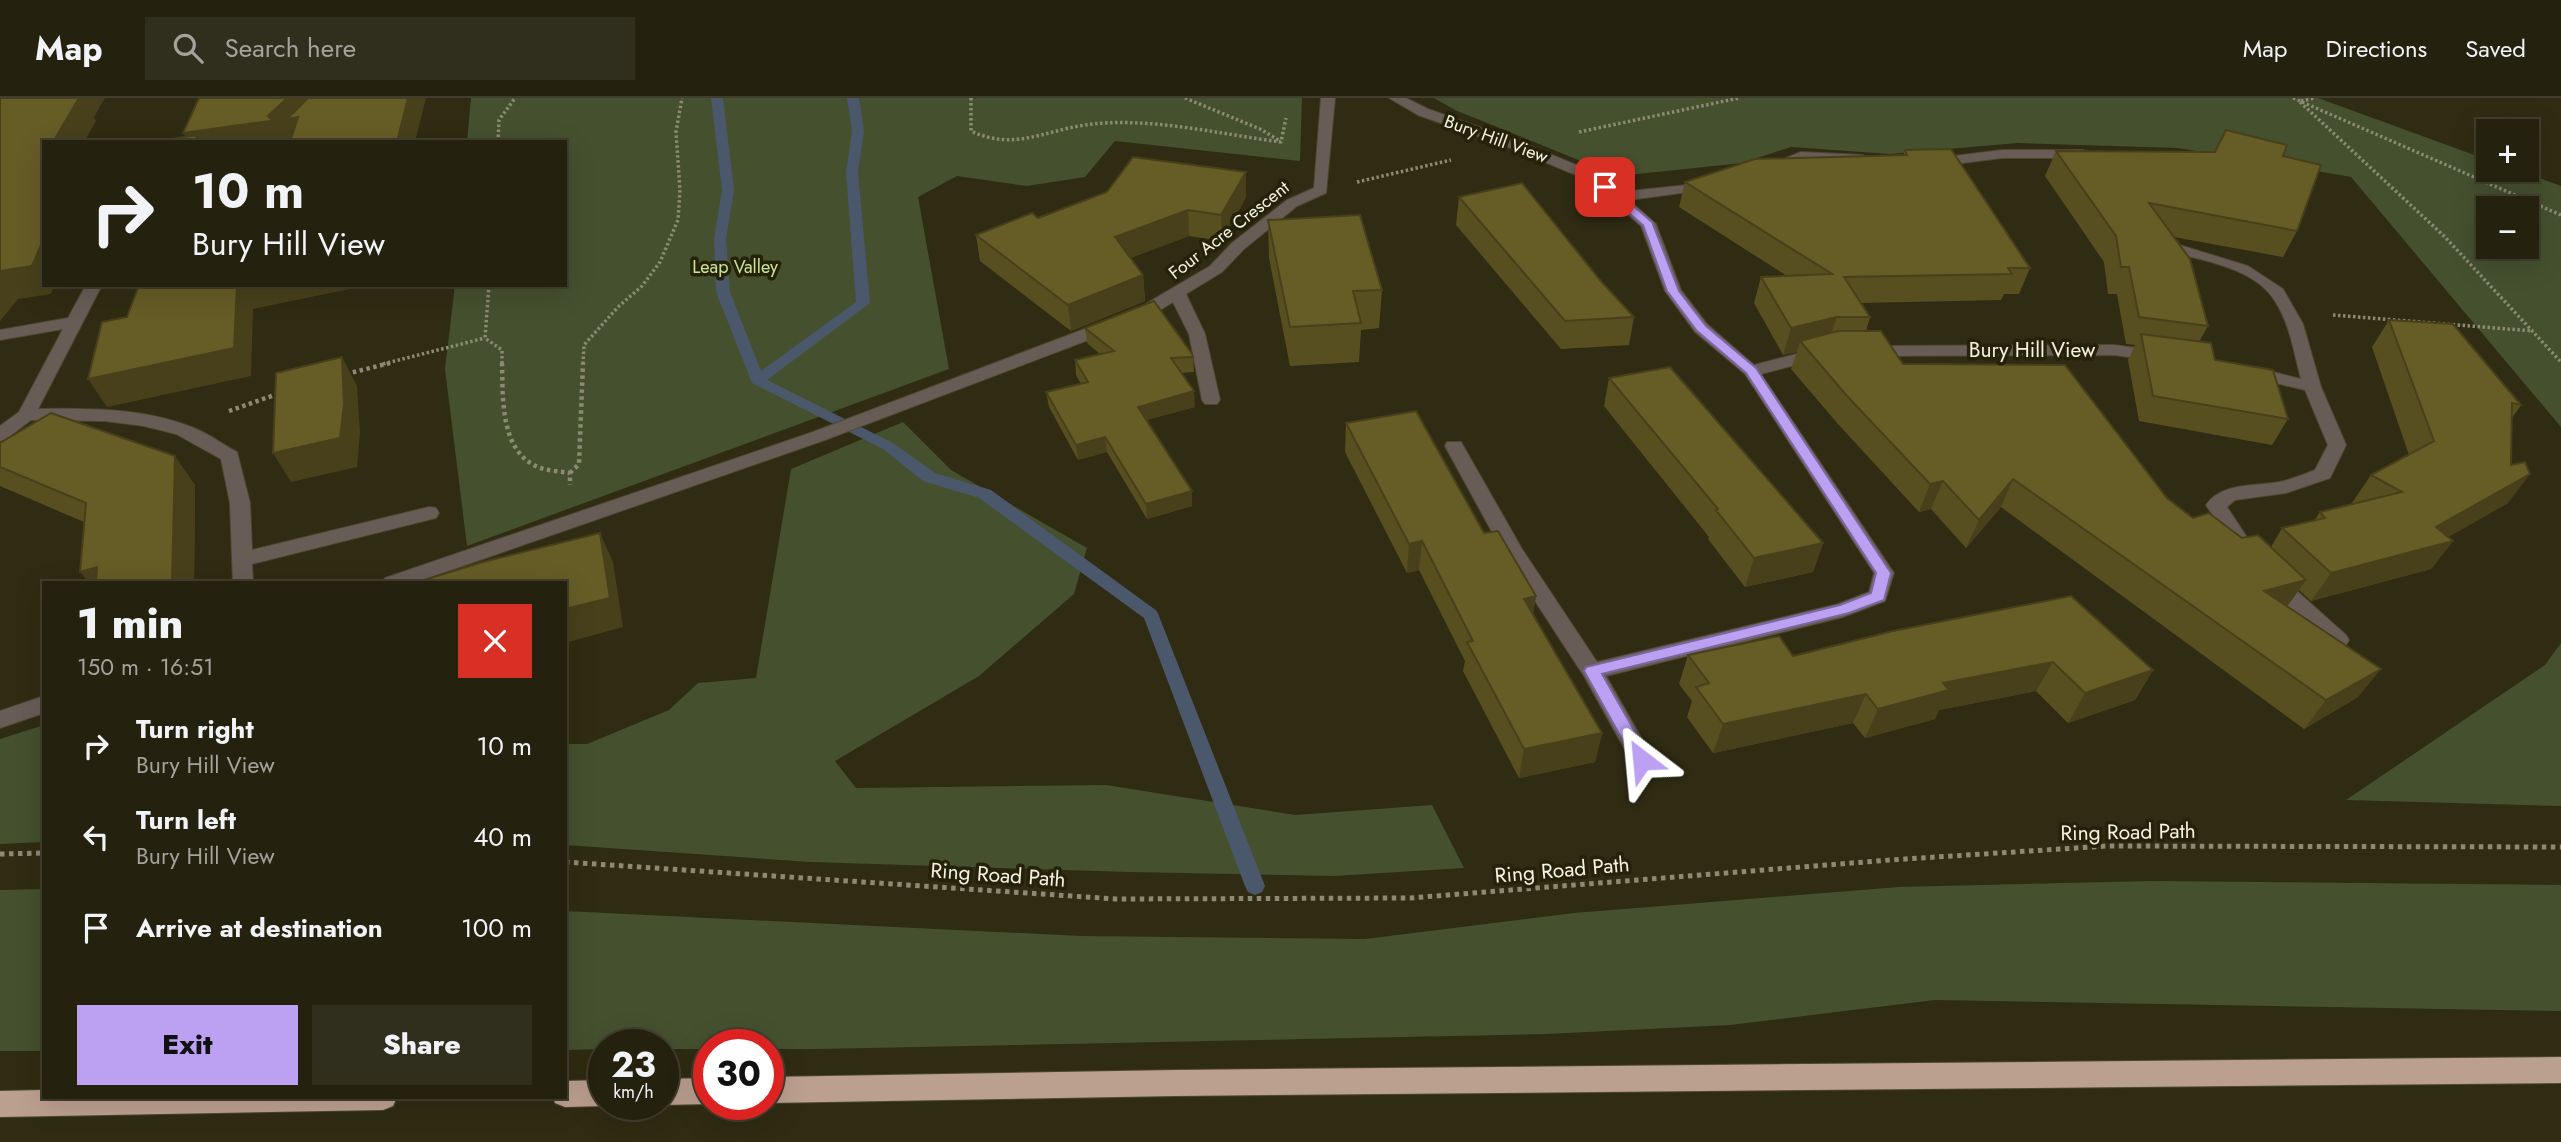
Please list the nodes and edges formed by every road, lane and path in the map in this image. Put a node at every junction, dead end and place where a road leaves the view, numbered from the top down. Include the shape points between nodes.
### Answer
1 (515, 98) edge
2 (682, 98) edge
3 (971, 98) edge
4 (1185, 98) edge
5 (1328, 98) edge
6 (1396, 98) edge
7 (1739, 98) edge
8 (2293, 98) edge
9 (2315, 98) edge
10 (2300, 102) junction
11 (498, 140) edge
12 (1281, 142) junction
13 (1516, 145) junction
14 (2094, 154) edge
15 (1877, 160) edge
16 (1323, 161) junction
17 (1912, 163) edge
18 (1756, 174) edge
19 (1727, 183) edge
20 (1321, 190) junction
21 (1618, 197) junction
22 (2561, 215) edge
23 (2173, 248) edge
24 (93, 287) edge
25 (489, 287) edge
26 (1177, 293) junction
27 (2289, 312) junction
28 (74, 323) junction
29 (2534, 331) junction
30 (0, 335) edge
31 (485, 338) junction
32 (2181, 359) edge
33 (2561, 362) edge
34 (2234, 367) edge
35 (1751, 371) junction
36 (344, 374) edge
37 (2312, 387) junction
38 (284, 391) edge
39 (1211, 400) dead end
40 (26, 415) junction
41 (183, 431) junction
42 (0, 435) edge
43 (1454, 446) dead end
44 (570, 474) junction
45 (429, 513) dead end
46 (569, 522) junction
47 (244, 559) junction
48 (243, 581) edge
49 (398, 581) edge
50 (2338, 640) edge
51 (1592, 671) junction
52 (42, 705) edge
53 (0, 720) edge
54 (1642, 760) dead end
55 (2561, 847) edge
56 (42, 853) edge
57 (0, 854) edge
58 (567, 862) edge
59 (2561, 1070) edge
60 (784, 1090) edge
61 (588, 1093) edge
62 (567, 1094) edge
63 (274, 1099) edge
64 (0, 1104) edge

1 - 11 path via 499,120
2 - 44 path via 676,132 678,220 660,262 642,286 584,345 579,464
3 - 12 path via 971,131 988,139 1027,140 1083,125 1126,121
4 - 12 path
5 - 16 street, Four Acre Crescent
6 - 13 street, Bury Hill View
7 - 13 path
8 - 10 path
9 - 10 path
10 - 22 path
10 - 29 path via 2445,237
12 - 16 path
13 - 20 path
13 - 21 street, Bury Hill View via 1593,177
14 - 17 street via 2002,153
15 - 18 street via 1801,156
16 - 20 street, Four Acre Crescent
19 - 21 street
20 - 26 street, Four Acre Crescent via 1292,203 1216,269
21 - 35 street, Bury Hill View via 1648,224 1673,291 1701,328
23 - 27 street via 2200,253 2252,275 2276,291
24 - 28 street
25 - 31 path
26 - 39 street, Four Acre Crescent via 1197,334
26 - 46 street via 1143,313 819,436
27 - 29 path
27 - 37 street
28 - 30 street
28 - 40 street
29 - 33 path
31 - 36 path
31 - 44 path via 502,350 508,433 519,452 532,464
32 - 35 street, Bury Hill View via 2115,350 1829,351
34 - 37 street
35 - 51 street, Bury Hill View via 1884,573 1878,596 1843,610
37 - 50 street via 2337,445 2323,474 2286,486 2230,495 2216,505 2252,561
38 - 41 path
40 - 41 street via 120,417
40 - 42 street
41 - 47 street via 230,456 240,503
43 - 51 street via 1513,552
44 - 46 path
45 - 47 street
46 - 49 street
47 - 48 street
51 - 54 street
52 - 53 street
55 - 58 path, Ring Road Path via 2107,846 1410,898 1116,899
56 - 57 path
59 - 60 highway
61 - 62 highway
63 - 64 highway

